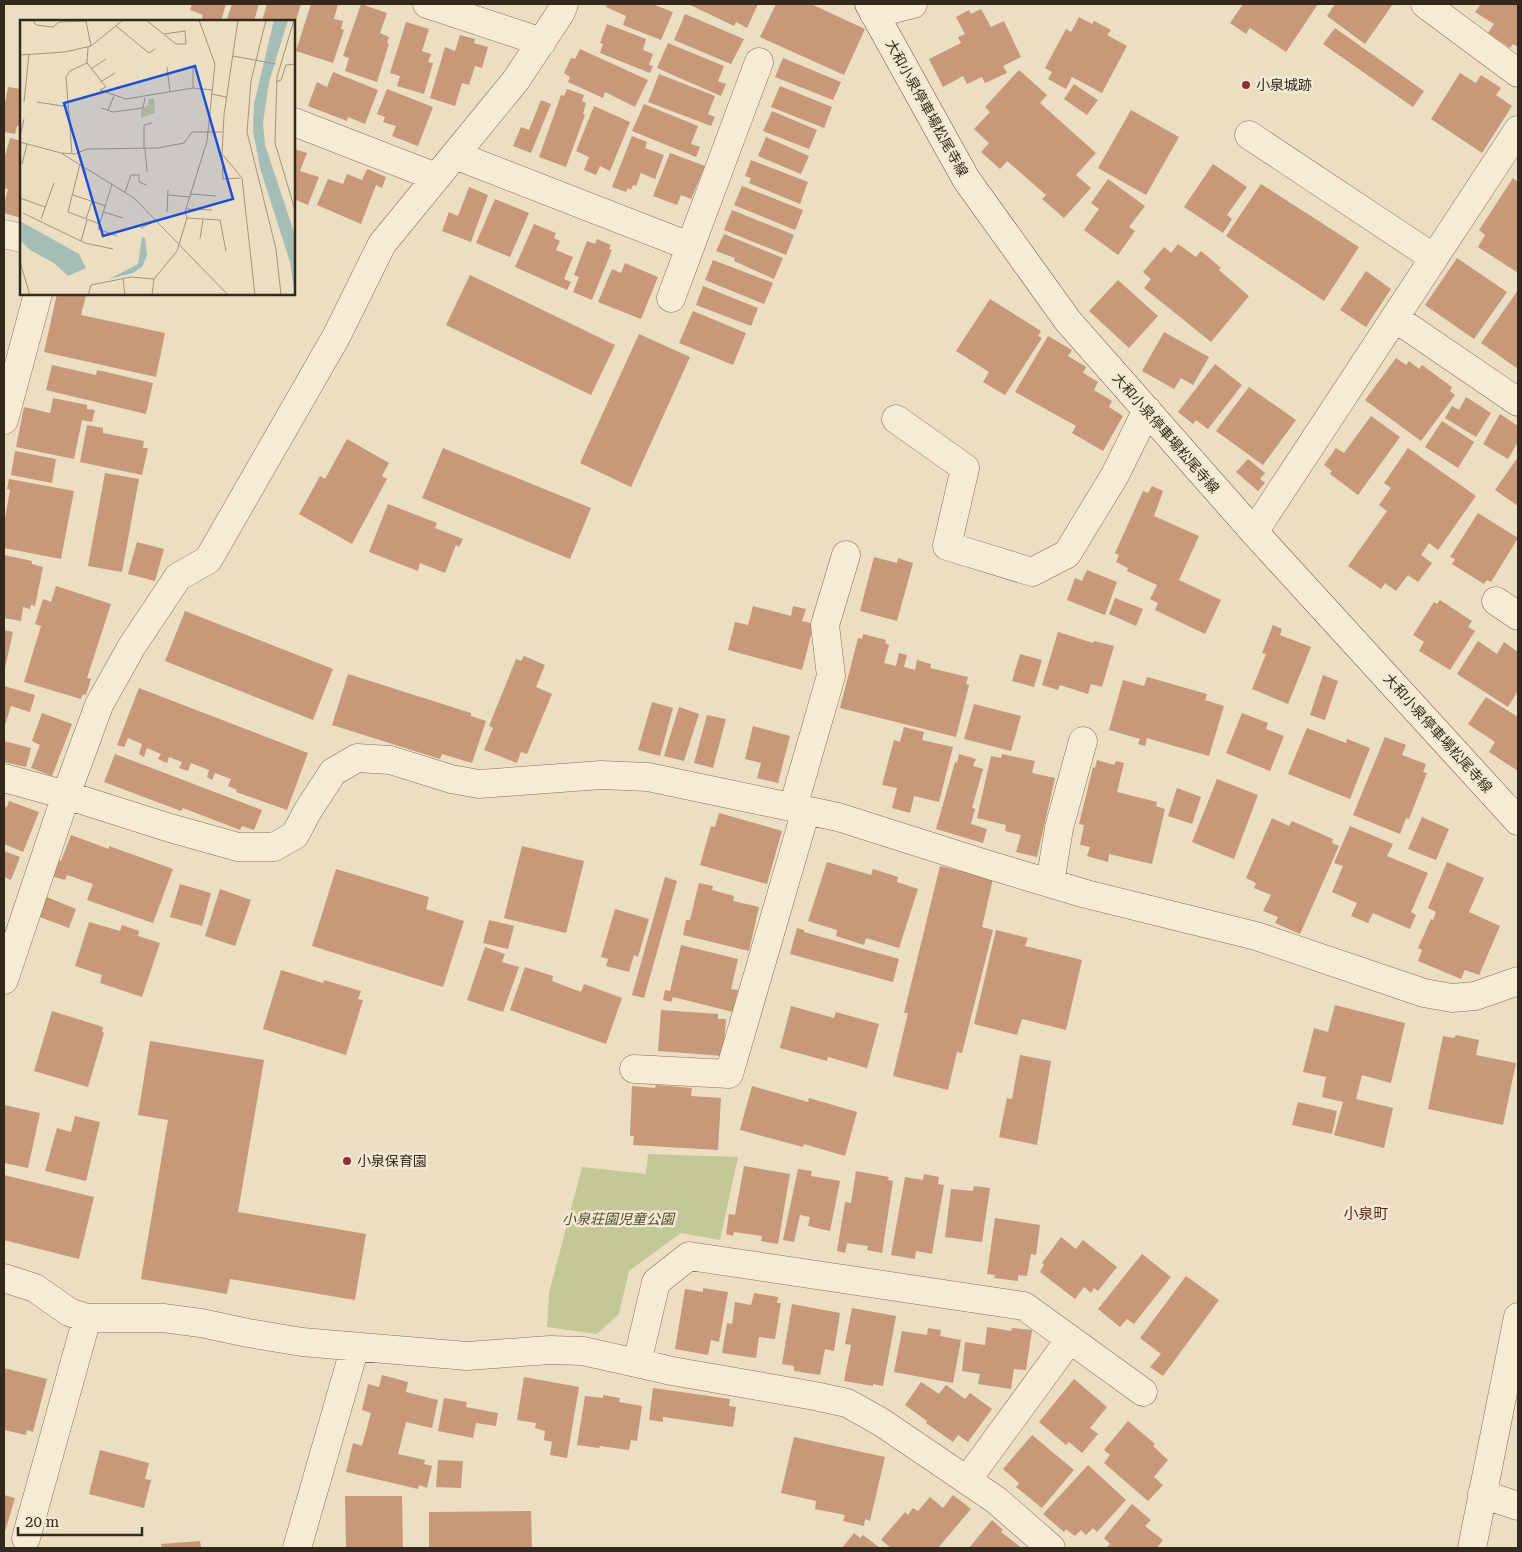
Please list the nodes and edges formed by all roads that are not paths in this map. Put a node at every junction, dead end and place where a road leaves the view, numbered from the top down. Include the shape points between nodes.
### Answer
1 (427, 4) edge
2 (564, 4) edge
3 (913, 4) edge
4 (1425, 4) edge
5 (871, 9) edge
6 (542, 42) junction
7 (758, 62) dead end
8 (1518, 73) edge
9 (295, 122) edge
10 (1249, 136) dead end
11 (1516, 138) edge
12 (455, 155) junction
13 (436, 177) junction
14 (4, 234) edge
15 (20, 238) edge
16 (689, 246) junction
17 (1434, 258) junction
18 (38, 295) edge
19 (671, 298) dead end
20 (1395, 318) junction
21 (1518, 402) edge
22 (1147, 410) junction
23 (896, 419) dead end
24 (4, 420) edge
25 (1254, 532) junction
26 (846, 555) dead end
27 (1496, 601) dead end
28 (1518, 616) edge
29 (1083, 742) dead end
30 (4, 778) edge
31 (66, 795) junction
32 (799, 808) junction
33 (1518, 821) edge
34 (1050, 884) junction
35 (4, 980) edge
36 (1518, 981) edge
37 (634, 1069) dead end
38 (4, 1278) edge
39 (1518, 1317) edge
40 (87, 1318) junction
41 (1070, 1339) junction
42 (356, 1347) junction
43 (637, 1363) junction
44 (1143, 1392) dead end
45 (967, 1480) junction
46 (1482, 1494) junction
47 (1518, 1506) edge
48 (26, 1538) dead end
49 (297, 1548) edge
50 (1052, 1548) edge
51 (1472, 1548) edge

1 - 6 street
2 - 6 street
3 - 5 street
4 - 8 street
5 - 22 street, 大和小泉停車場松尾寺線 via 966,179 1068,321
6 - 12 street via 516,80
7 - 16 street
9 - 13 street
10 - 17 street
11 - 17 street
12 - 13 street
12 - 16 street
13 - 31 street via 382,244 336,337 208,560 178,577 132,646 99,705
14 - 15 street
16 - 19 street
17 - 20 street
18 - 24 street
20 - 21 street
20 - 25 street
22 - 23 street via 1114,475 1067,554 1032,572 947,546 965,468
22 - 25 street, 大和小泉停車場松尾寺線
25 - 33 street, 大和小泉停車場松尾寺線
26 - 32 street via 825,626 831,676
27 - 28 street
29 - 34 street via 1059,828
30 - 31 street
31 - 32 street via 238,847 274,847 295,835 334,772 357,758 390,760 479,784 601,775 648,777
31 - 35 street
32 - 34 street via 838,817
32 - 37 street via 729,1074
34 - 36 street via 1256,936 1424,993 1452,998 1475,996
38 - 40 street via 35,1288 68,1312
39 - 46 street
40 - 42 street via 163,1318 302,1342
40 - 48 street
41 - 43 street via 1024,1306 689,1256 656,1282
41 - 44 street
41 - 45 street
42 - 43 street via 467,1356 583,1351
42 - 49 street
43 - 45 street via 847,1403
45 - 50 street
46 - 47 street
46 - 51 street

